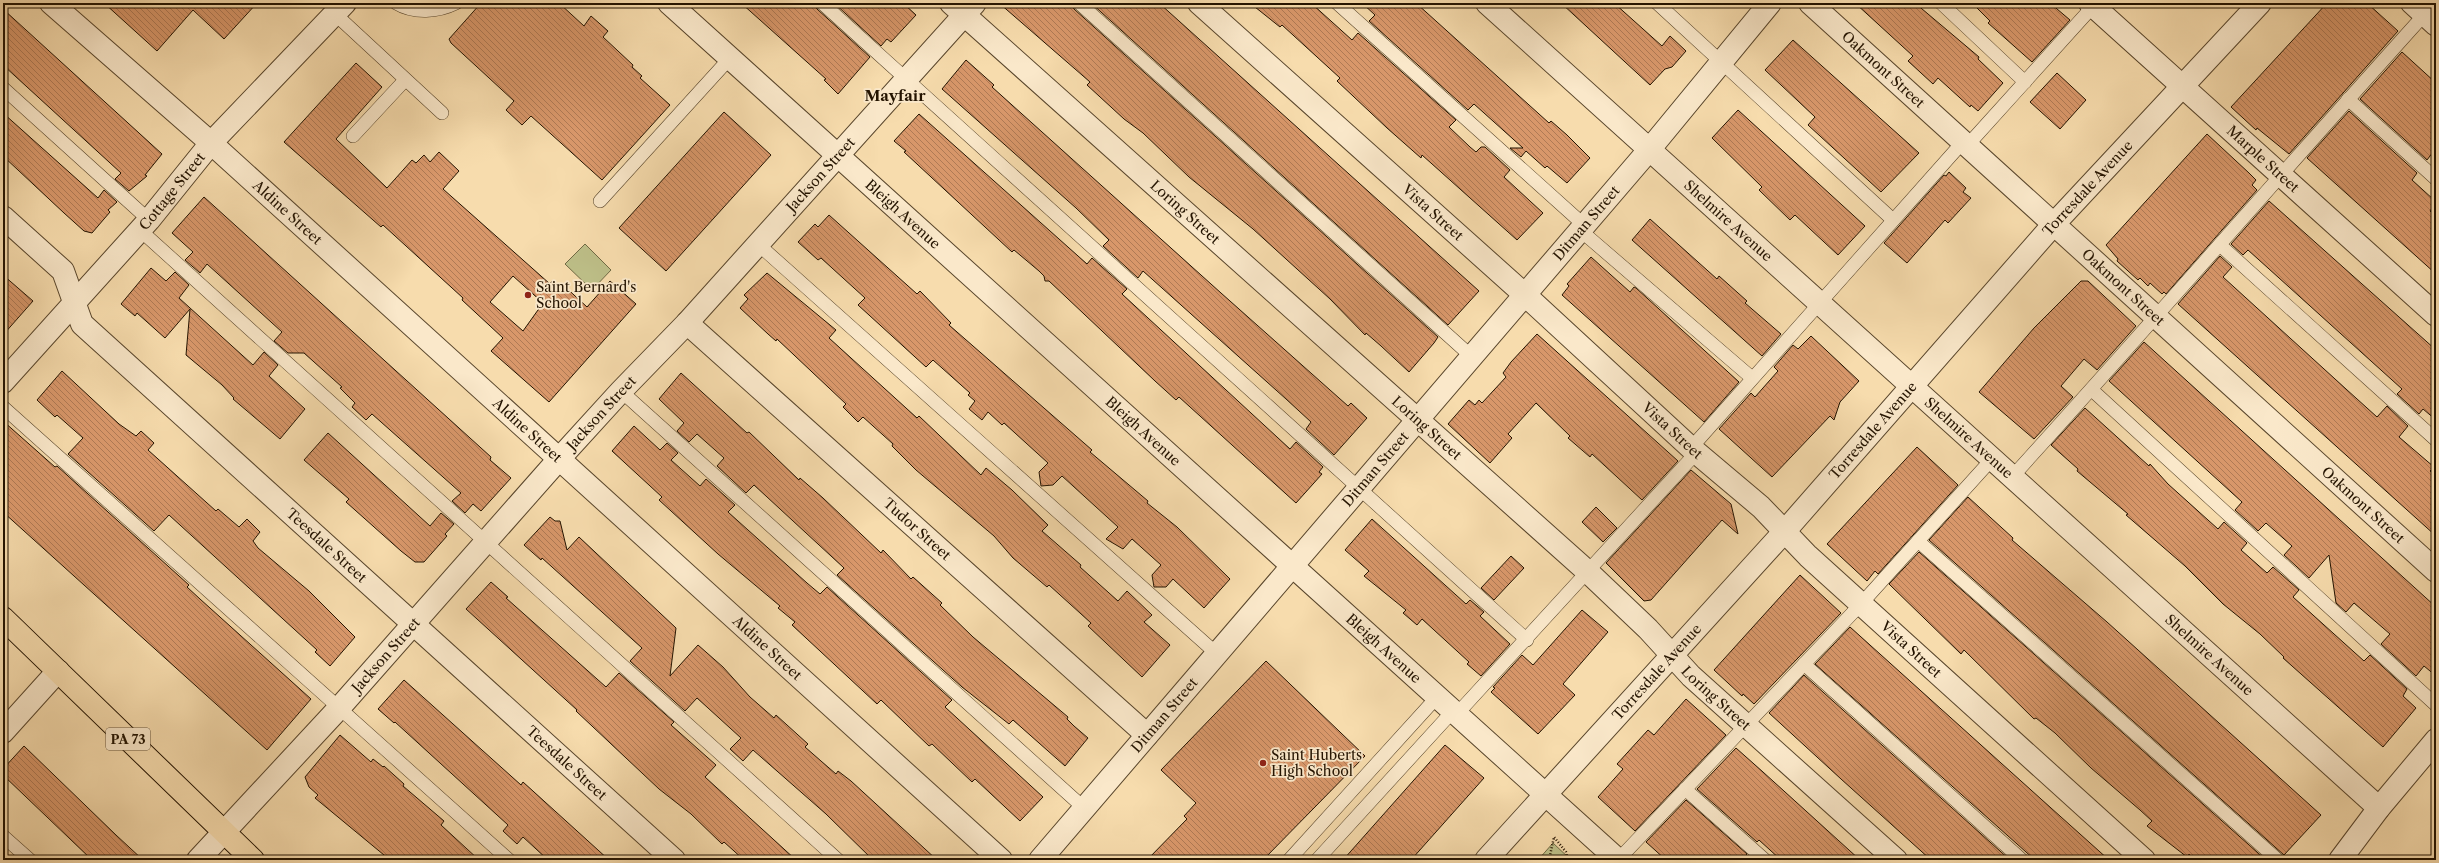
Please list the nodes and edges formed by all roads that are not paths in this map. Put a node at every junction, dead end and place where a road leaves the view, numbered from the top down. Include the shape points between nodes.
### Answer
1 (50, 3) edge
2 (396, 3) edge
3 (456, 3) edge
4 (669, 3) edge
5 (822, 3) edge
6 (1079, 3) edge
7 (1199, 3) edge
8 (1337, 3) edge
9 (1487, 3) edge
10 (1657, 3) edge
11 (1770, 3) edge
12 (1810, 3) edge
13 (1942, 3) edge
14 (2260, 3) edge
15 (2093, 4) edge
16 (963, 7) edge
17 (340, 9) edge
18 (2424, 14) edge
19 (730, 58) junction
20 (1722, 61) junction
21 (405, 80) junction
22 (907, 80) junction
23 (2025, 82) junction
24 (2184, 87) junction
25 (3, 88) edge
26 (2348, 99) junction
27 (442, 113) dead end
28 (353, 136) dead end
29 (211, 143) junction
30 (1964, 145) junction
31 (1649, 150) junction
32 (839, 156) junction
33 (2280, 175) junction
34 (2436, 178) edge
35 (600, 202) dead end
36 (3, 217) edge
37 (1893, 220) junction
38 (144, 225) junction
39 (2054, 225) junction
40 (1582, 228) junction
41 (759, 245) junction
42 (2220, 245) junction
43 (1524, 294) junction
44 (74, 303) junction
45 (1819, 303) junction
46 (2436, 315) edge
47 (2156, 319) junction
48 (687, 323) junction
49 (1471, 356) junction
50 (6, 372) edge
51 (1752, 378) junction
52 (1911, 387) junction
53 (2092, 390) junction
54 (621, 391) junction
55 (3, 407) edge
56 (1417, 421) junction
57 (2436, 440) edge
58 (1694, 450) junction
59 (1992, 459) junction
60 (559, 460) junction
61 (2012, 477) junction
62 (1358, 488) junction
63 (1784, 532) junction
64 (1918, 541) junction
65 (486, 543) junction
66 (1292, 566) junction
67 (2436, 571) edge
68 (1588, 572) junction
69 (1861, 604) junction
70 (3, 618) edge
71 (414, 625) junction
72 (1527, 640) junction
73 (1217, 654) junction
74 (1670, 655) junction
75 (1804, 664) junction
76 (58, 671) junction
77 (1437, 697) junction
78 (2436, 705) edge
79 (340, 707) junction
80 (1455, 713) junction
81 (1746, 724) junction
82 (3, 732) edge
83 (1147, 734) junction
84 (2436, 740) edge
85 (1685, 789) junction
86 (1545, 794) junction
87 (1084, 808) junction
88 (2379, 808) junction
89 (224, 832) junction
90 (3, 836) edge
91 (30, 860) edge
92 (198, 860) edge
93 (253, 860) edge
94 (509, 860) edge
95 (674, 860) edge
96 (838, 860) edge
97 (1001, 860) edge
98 (1040, 860) edge
99 (1289, 860) edge
100 (1317, 860) edge
101 (1486, 860) edge
102 (1618, 860) edge
103 (1765, 860) edge
104 (1896, 860) edge
105 (2022, 860) edge
106 (2144, 860) edge
107 (2278, 860) edge
108 (2340, 860) edge

1 - 29 street, Aldine Street
2 - 3 lane via 402,7 424,11 446,8
4 - 19 street, Bleigh Avenue
5 - 22 lane
6 - 49 lane
7 - 43 street, Vista Street
8 - 40 lane
9 - 31 street, Shelmire Avenue
10 - 20 lane
11 - 20 street, Ditman Street
12 - 30 street, Oakmont Street
13 - 23 lane
14 - 24 street, Torresdale Avenue
15 - 23 lane
15 - 24 street, Marple Street
16 - 22 street, Jackson Street
16 - 56 street, Loring Street
17 - 21 lane
17 - 29 street, Cottage Street
18 - 26 lane
19 - 32 street, Bleigh Avenue
19 - 35 lane
20 - 31 street, Ditman Street
20 - 37 lane
21 - 27 lane
21 - 28 lane
22 - 32 street, Jackson Street
22 - 62 lane
23 - 30 lane
24 - 33 street, Marple Street
24 - 39 street, Torresdale Avenue
25 - 38 lane
26 - 33 lane
26 - 34 lane
29 - 38 street, Cottage Street
29 - 60 street, Aldine Street
30 - 37 lane
30 - 39 street, Oakmont Street
31 - 40 street, Ditman Street
31 - 45 street, Shelmire Avenue
32 - 41 street, Jackson Street
32 - 66 street, Bleigh Avenue
33 - 42 lane
33 - 46 street, Marple Street
36 - 44 street, Teesdale Street via 64,271
37 - 45 lane
38 - 44 street, Cottage Street
38 - 65 lane
39 - 47 street, Oakmont Street
39 - 52 street, Torresdale Avenue
40 - 43 street, Ditman Street
40 - 51 lane
41 - 48 street, Jackson Street
41 - 73 lane
42 - 47 lane
42 - 57 lane
43 - 49 street, Ditman Street
43 - 58 street, Vista Street
44 - 50 street, Cottage Street
44 - 71 street, Teesdale Street via 82,324
45 - 51 lane
45 - 52 street, Shelmire Avenue
47 - 53 lane
47 - 67 street, Oakmont Street
48 - 54 street, Jackson Street
48 - 83 street, Tudor Street
49 - 56 street, Ditman Street
51 - 58 lane
52 - 59 street, Shelmire Avenue
52 - 63 street, Torresdale Avenue
53 - 61 lane
53 - 78 lane
54 - 60 street, Jackson Street
54 - 87 lane
55 - 79 lane
56 - 62 street, Ditman Street
56 - 68 street, Loring Street
58 - 63 street, Vista Street via 1761,507
58 - 68 lane
59 - 61 street, Shelmire Avenue
59 - 64 lane
60 - 65 street, Jackson Street
60 - 97 street, Aldine Street
61 - 88 street, Shelmire Avenue
62 - 66 street, Ditman Street
62 - 72 lane
63 - 69 street, Vista Street
63 - 74 street, Torresdale Avenue
64 - 69 lane
64 - 107 lane
65 - 71 street, Jackson Street
65 - 96 lane
66 - 73 street, Ditman Street
66 - 77 street, Bleigh Avenue
68 - 72 lane
68 - 74 street, Loring Street via 1648,629
69 - 75 lane
69 - 106 street, Vista Street
70 - 76 main road, PA 73
71 - 79 street, Jackson Street
71 - 95 street, Teesdale Street
72 - 80 lane
73 - 83 street, Ditman Street
74 - 81 street, Loring Street
74 - 86 street, Torresdale Avenue
75 - 81 lane
75 - 105 lane
76 - 82 street
76 - 89 main road, PA 73
77 - 80 street, Bleigh Avenue
77 - 99 lane
79 - 89 street, Jackson Street
79 - 94 lane
80 - 86 street, Bleigh Avenue
80 - 100 lane
81 - 85 lane
81 - 104 street, Loring Street
83 - 87 street, Ditman Street
84 - 88 street
85 - 102 lane
85 - 103 lane
86 - 101 street, Torresdale Avenue
86 - 102 street, Bleigh Avenue
87 - 98 street, Ditman Street
88 - 108 street
89 - 92 street, Jackson Street
89 - 93 main road, PA 73
90 - 91 lane

